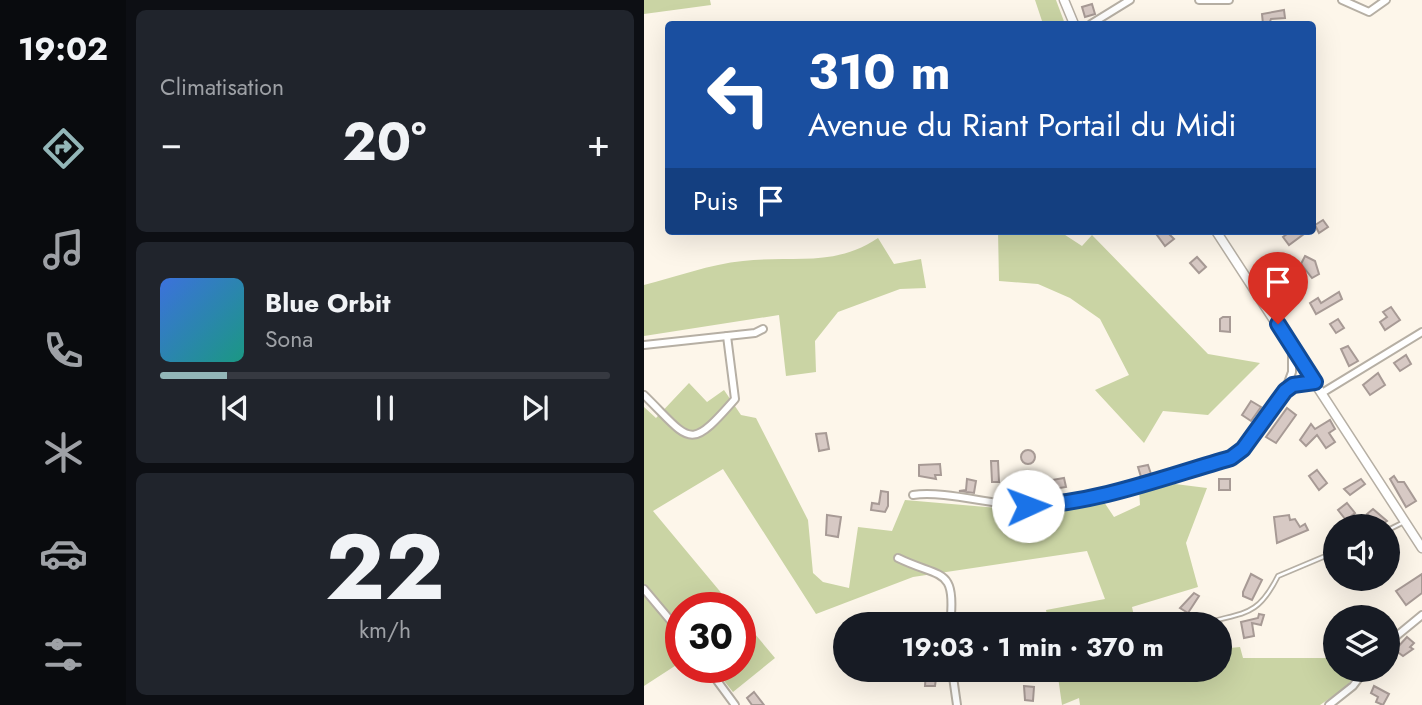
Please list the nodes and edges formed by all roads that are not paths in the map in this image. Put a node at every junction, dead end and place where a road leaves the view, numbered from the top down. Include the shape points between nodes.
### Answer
1 (1064, 0) edge
2 (1130, 0) edge
3 (1199, 0) edge
4 (1229, 0) edge
5 (1342, 0) edge
6 (1386, 0) edge
7 (1073, 21) edge
8 (1096, 21) edge
9 (1219, 235) edge
10 (763, 329) dead end
11 (1419, 334) edge
12 (727, 336) junction
13 (1291, 343) junction
14 (644, 345) edge
15 (1422, 345) edge
16 (1315, 382) junction
17 (1285, 391) junction
18 (1322, 393) junction
19 (644, 395) edge
20 (913, 495) dead end
21 (1404, 522) junction
22 (1400, 524) edge
23 (1422, 548) edge
24 (1323, 557) edge
25 (898, 558) dead end
26 (644, 589) edge
27 (951, 612) edge
28 (665, 614) edge
29 (1422, 615) edge
30 (1232, 616) edge
31 (1400, 633) edge
32 (954, 682) edge
33 (1356, 682) edge
34 (718, 683) edge
35 (735, 705) edge
36 (957, 705) edge
37 (1329, 705) edge

1 - 7 main road
2 - 8 street
3 - 4 street
5 - 6 street via 1369,12
9 - 13 main road
10 - 12 street
11 - 15 street
11 - 18 street
12 - 14 street
12 - 19 street via 735,399 706,432 684,435
13 - 16 main road
13 - 17 street via 1293,364
16 - 17 street
16 - 18 main road
17 - 20 street via 1243,449 1231,458 1093,499 1028,506
18 - 21 main road
21 - 22 lane
21 - 23 main road
24 - 30 lane via 1279,576 1256,609
25 - 27 street via 949,582
26 - 28 street
29 - 31 street
32 - 36 street
33 - 37 street
34 - 35 street

